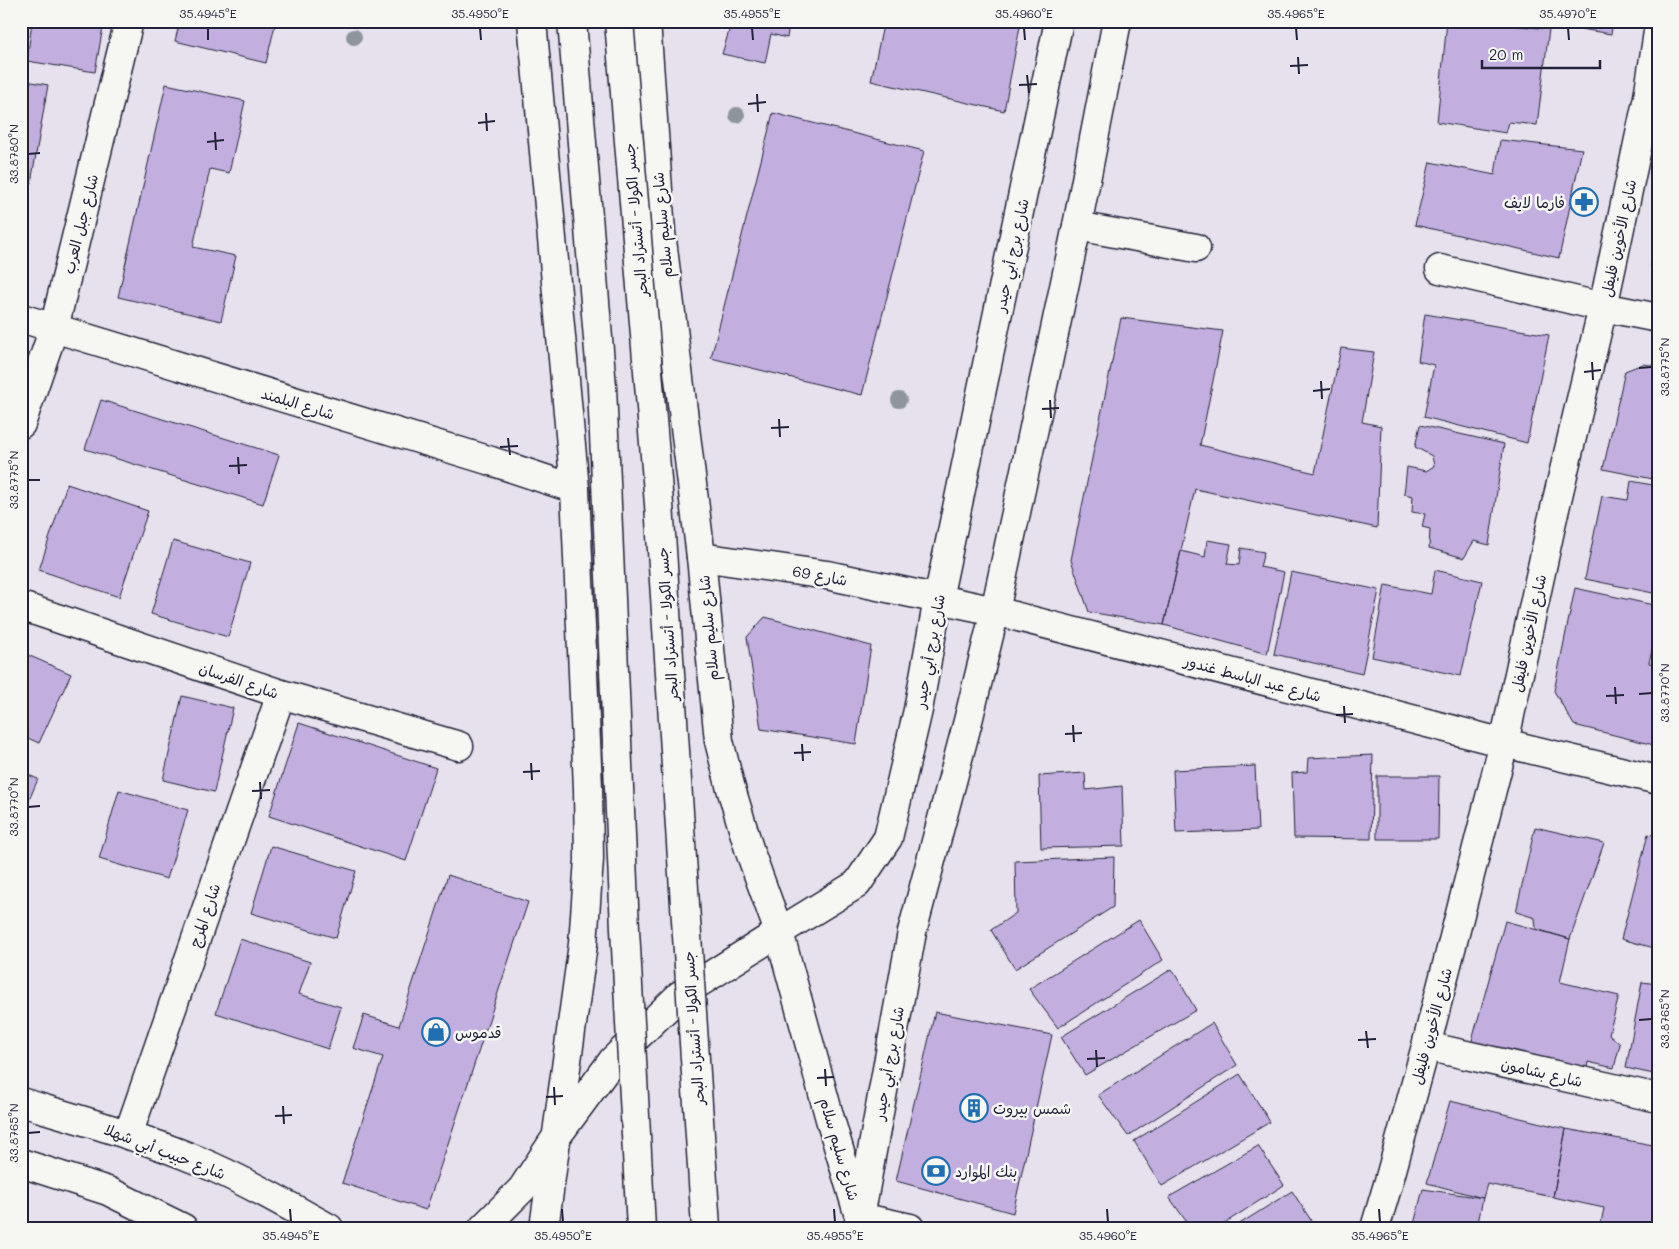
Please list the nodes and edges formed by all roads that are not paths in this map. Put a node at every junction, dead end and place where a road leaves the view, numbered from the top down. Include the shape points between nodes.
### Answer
1 (129, 21) edge
2 (532, 21) edge
3 (572, 21) edge
4 (619, 21) edge
5 (646, 21) edge
6 (1060, 21) edge
7 (1117, 21) edge
8 (1658, 32) edge
9 (1076, 226) junction
10 (1196, 248) dead end
11 (1440, 269) dead end
12 (1603, 307) junction
13 (21, 318) edge
14 (1658, 318) edge
15 (54, 328) junction
16 (21, 424) edge
17 (574, 488) junction
18 (701, 557) junction
19 (938, 599) junction
20 (21, 606) edge
21 (995, 610) junction
22 (281, 694) junction
23 (1504, 743) junction
24 (459, 746) dead end
25 (1658, 780) edge
26 (779, 932) junction
27 (1426, 1046) junction
28 (1658, 1098) edge
29 (21, 1102) edge
30 (128, 1135) junction
31 (557, 1136) junction
32 (21, 1163) edge
33 (859, 1222) edge
34 (184, 1228) edge
35 (329, 1228) edge
36 (483, 1228) edge
37 (544, 1228) edge
38 (641, 1228) edge
39 (706, 1228) edge
40 (910, 1228) edge
41 (1375, 1228) edge

1 - 15 main road, شارع جبل العرب
2 - 17 main road
3 - 38 main road, bridge via 602,387
4 - 39 main road, جسر الكولا - أتستراد البحر, bridge via 659,504
5 - 18 main road, شارع سليم سلام via 660,232
6 - 19 main road, شارع برج أبي حيدر
7 - 9 main road, شارع برج أبي حيدر
8 - 12 main road, شارع الأخوين فليفل via 1648,97
9 - 10 main road
9 - 21 main road, شارع برج أبي حيدر
11 - 12 main road
12 - 14 main road
12 - 23 main road, شارع الأخوين فليفل
13 - 15 main road, شارع البلمند
15 - 16 main road, شارع جبل العرب
15 - 17 main road, شارع البلمند
17 - 31 main road via 589,859 578,992
18 - 19 main road, شارع 69 via 827,575
18 - 26 main road, شارع سليم سلام via 719,741 750,852
19 - 21 main road, شارع 69
19 - 26 main road, شارع برج أبي حيدر via 918,710 888,838 857,884
20 - 22 main road, شارع الفرسان
21 - 23 main road, شارع عبد الباسط غندور
21 - 33 main road, شارع برج أبي حيدر via 912,932
22 - 24 main road, شارع الفرسان
22 - 30 main road, شارع المرج
23 - 25 main road, شارع عبد الباسط غندور
23 - 27 main road, شارع الأخوين فليفل
26 - 31 main road, شارع برج أبي حيدر via 680,995 613,1060
26 - 33 main road, شارع سليم سلام
27 - 28 main road, شارع بشامون
27 - 41 main road, شارع الأخوين فليفل
29 - 30 main road, شارع حبيب أبي شهلا
30 - 35 main road, شارع حبيب أبي شهلا via 225,1173
31 - 36 main road via 522,1189
31 - 37 main road
32 - 34 main road via 108,1191
33 - 40 main road

